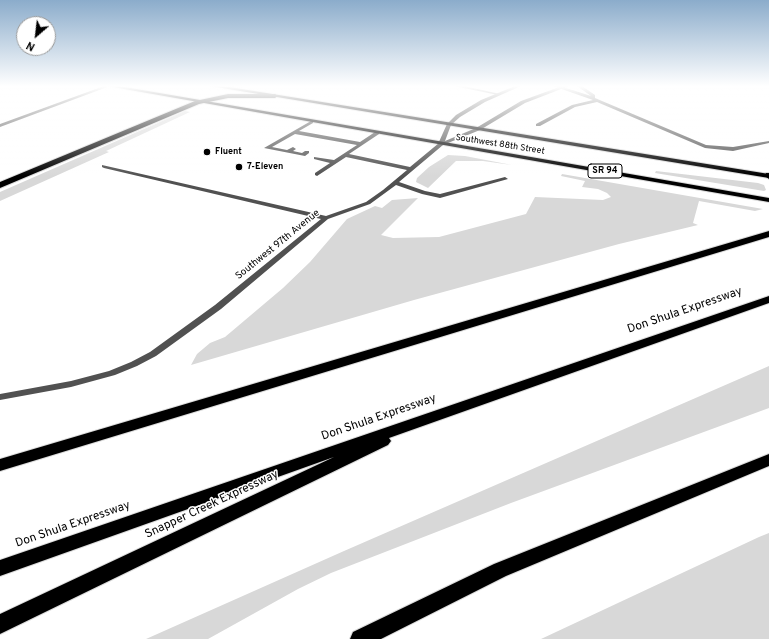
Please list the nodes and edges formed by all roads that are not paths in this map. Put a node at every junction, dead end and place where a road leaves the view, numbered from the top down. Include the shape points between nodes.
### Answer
1 (28, 116) edge
2 (164, 116) edge
3 (275, 116) edge
4 (398, 116) edge
5 (458, 116) edge
6 (499, 116) edge
7 (555, 116) edge
8 (634, 116) edge
9 (310, 122) junction
10 (449, 124) junction
11 (538, 125) dead end
12 (0, 126) edge
13 (478, 129) junction
14 (294, 132) junction
15 (377, 133) junction
16 (769, 142) edge
17 (360, 144) junction
18 (441, 144) junction
19 (345, 155) junction
20 (335, 162) junction
21 (104, 166) dead end
22 (411, 169) junction
23 (317, 174) dead end
24 (769, 177) edge
25 (505, 179) dead end
26 (395, 183) junction
27 (0, 185) edge
28 (769, 200) edge
29 (326, 218) junction
30 (765, 236) edge
31 (769, 299) edge
32 (0, 397) edge
33 (438, 415) junction
34 (769, 460) edge
35 (0, 464) edge
36 (0, 568) edge
37 (0, 624) edge
38 (360, 639) edge

1 - 12 street
2 - 27 highway
3 - 9 main road, Southwest 88th Street / SR 94
4 - 10 main road, Southwest 88th Street / SR 94
5 - 10 street, Southwest 97th Avenue
6 - 13 street, Southwest 97th Avenue
7 - 11 street
8 - 16 street via 705,146 733,149
9 - 14 street
9 - 15 main road, Southwest 88th Street / SR 94
10 - 13 main road, Southwest 88th Street / SR 94
10 - 18 street, Southwest 97th Avenue
13 - 18 street, Southwest 97th Avenue
13 - 24 main road, Southwest 88th Street / SR 94
14 - 17 street
14 - 20 street via 267,148 318,156
15 - 17 street
15 - 18 main road, Southwest 88th Street / SR 94
17 - 19 street
18 - 22 street, Southwest 97th Avenue
18 - 28 main road, Southwest 88th Street / SR 94
19 - 20 street
19 - 22 street
20 - 23 street
21 - 29 street
22 - 26 street, Southwest 97th Avenue
25 - 26 street via 440,196
26 - 29 street, Southwest 97th Avenue via 368,203
29 - 32 street, Southwest 97th Avenue via 218,307 170,343 134,364 71,384
30 - 35 highway
31 - 33 highway, Don Shula Expressway
33 - 36 highway, Don Shula Expressway
33 - 37 highway, Snapper Creek Expressway
34 - 38 highway via 500,570

